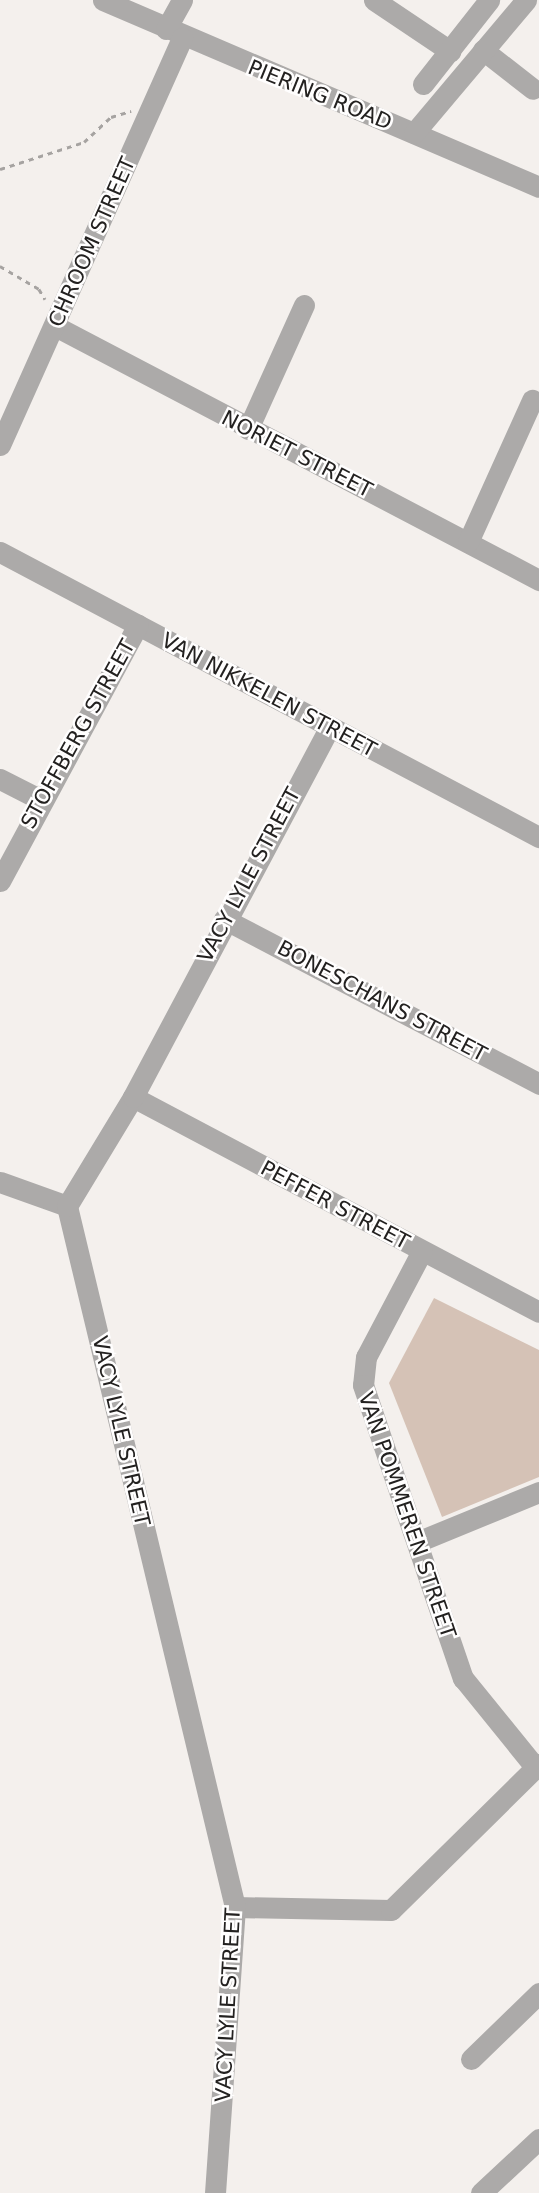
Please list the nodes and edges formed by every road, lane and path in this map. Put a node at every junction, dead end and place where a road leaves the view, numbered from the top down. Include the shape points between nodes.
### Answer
1 (103, 0) edge
2 (182, 0) edge
3 (374, 0) edge
4 (489, 0) edge
5 (526, 0) edge
6 (174, 34) junction
7 (484, 50) junction
8 (450, 51) junction
9 (423, 84) dead end
10 (533, 89) dead end
11 (147, 117) junction
12 (414, 133) junction
13 (0, 169) edge
14 (539, 187) edge
15 (0, 267) edge
16 (304, 305) dead end
17 (59, 317) junction
18 (532, 400) dead end
19 (248, 429) junction
20 (0, 445) edge
21 (468, 542) junction
22 (0, 552) edge
23 (539, 580) edge
24 (138, 625) junction
25 (330, 728) junction
26 (0, 779) edge
27 (41, 800) junction
28 (539, 837) edge
29 (0, 881) edge
30 (224, 919) junction
31 (539, 1084) edge
32 (133, 1097) junction
33 (0, 1182) edge
34 (67, 1206) junction
35 (422, 1251) junction
36 (539, 1312) edge
37 (539, 1492) edge
38 (417, 1542) junction
39 (537, 1765) edge
40 (235, 1907) junction
41 (539, 1993) edge
42 (471, 2059) dead end
43 (539, 2139) edge
44 (215, 2193) edge
45 (481, 2193) edge

1 - 6 street, PIERING ROAD
2 - 6 street, CHROOM STREET
3 - 8 street
4 - 8 street
5 - 7 street
6 - 11 street, CHROOM STREET
6 - 12 street, PIERING ROAD
7 - 10 street
7 - 12 street
8 - 9 street
11 - 13 path via 128,109 84,142
11 - 17 street, CHROOM STREET
12 - 14 street, PIERING ROAD
15 - 17 path
16 - 19 street
17 - 19 street, NORIET STREET
17 - 20 street, CHROOM STREET
18 - 21 street
19 - 21 street, NORIET STREET
21 - 23 street, NORIET STREET
22 - 24 street, VAN NIKKELEN STREET
24 - 25 street, VAN NIKKELEN STREET
24 - 27 street, STOFFBERG STREET
25 - 28 street, VAN NIKKELEN STREET
25 - 30 street, VACY LYLE STREET
26 - 27 street
27 - 29 street, STOFFBERG STREET
30 - 31 street, BONESCHANS STREET
30 - 32 street, VACY LYLE STREET
32 - 34 street, VACY LYLE STREET
32 - 35 street, PEFFER STREET
33 - 34 street
34 - 40 street, VACY LYLE STREET
35 - 36 street, PEFFER STREET
35 - 38 street, VAN POMMEREN STREET via 366,1357 362,1377
37 - 38 street
38 - 39 street, VAN POMMEREN STREET via 463,1678
39 - 40 street via 391,1910
40 - 44 street, VACY LYLE STREET
41 - 42 street
43 - 45 street

